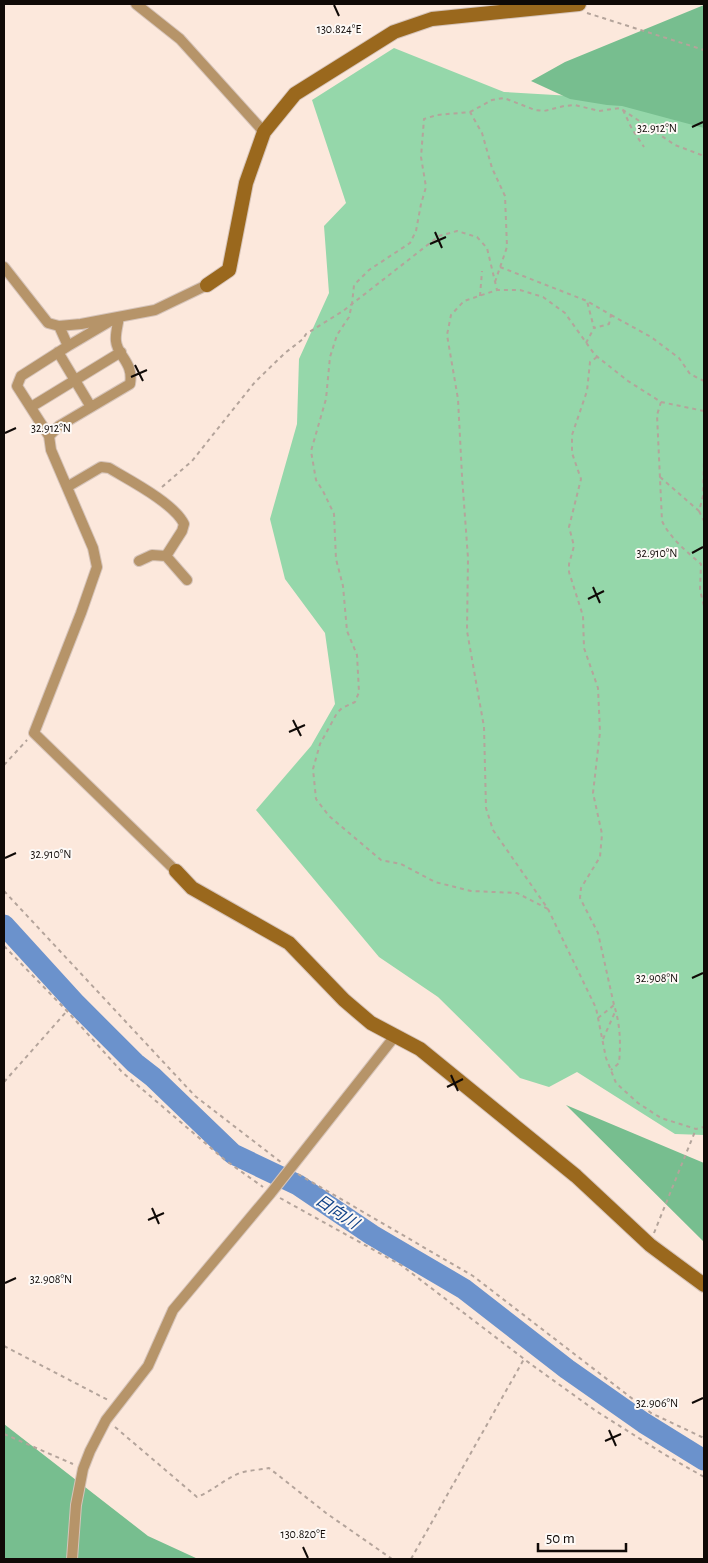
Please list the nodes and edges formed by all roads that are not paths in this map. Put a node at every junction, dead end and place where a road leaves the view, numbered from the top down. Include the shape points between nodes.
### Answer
1 (136, 4) edge
2 (579, 4) edge
3 (264, 132) junction
4 (4, 267) edge
5 (207, 285) joint
6 (119, 317) junction
7 (59, 326) junction
8 (68, 346) junction
9 (58, 352) junction
10 (121, 352) junction
11 (75, 380) junction
12 (30, 407) junction
13 (91, 407) junction
14 (49, 436) junction
15 (67, 487) junction
16 (166, 556) junction
17 (139, 561) dead end
18 (188, 580) dead end
19 (176, 871) joint
20 (394, 1036) junction
21 (704, 1285) edge
22 (72, 1559) edge

1 - 3 street via 180,39
2 - 3 street via 432,18 394,32 295,94
3 - 5 street via 246,183 229,270
4 - 7 street via 48,323
5 - 6 street via 155,310
6 - 7 street
6 - 8 street
6 - 10 street via 116,343
7 - 8 street
8 - 9 street
9 - 11 street
9 - 12 street via 21,376 18,386
10 - 11 street
10 - 13 street via 128,364 130,384
11 - 12 street
11 - 13 street
12 - 14 street
13 - 14 street via 59,426
14 - 15 street via 51,450
15 - 16 street via 101,467 109,468 153,495 184,524
15 - 19 street via 93,548 96,567 34,733
16 - 17 street via 152,555
16 - 18 street
19 - 20 street via 192,888 289,943 344,1000 371,1023
20 - 21 street via 420,1049 576,1176 650,1245
20 - 22 street via 271,1193 173,1310 148,1366 106,1420 83,1469 76,1505

